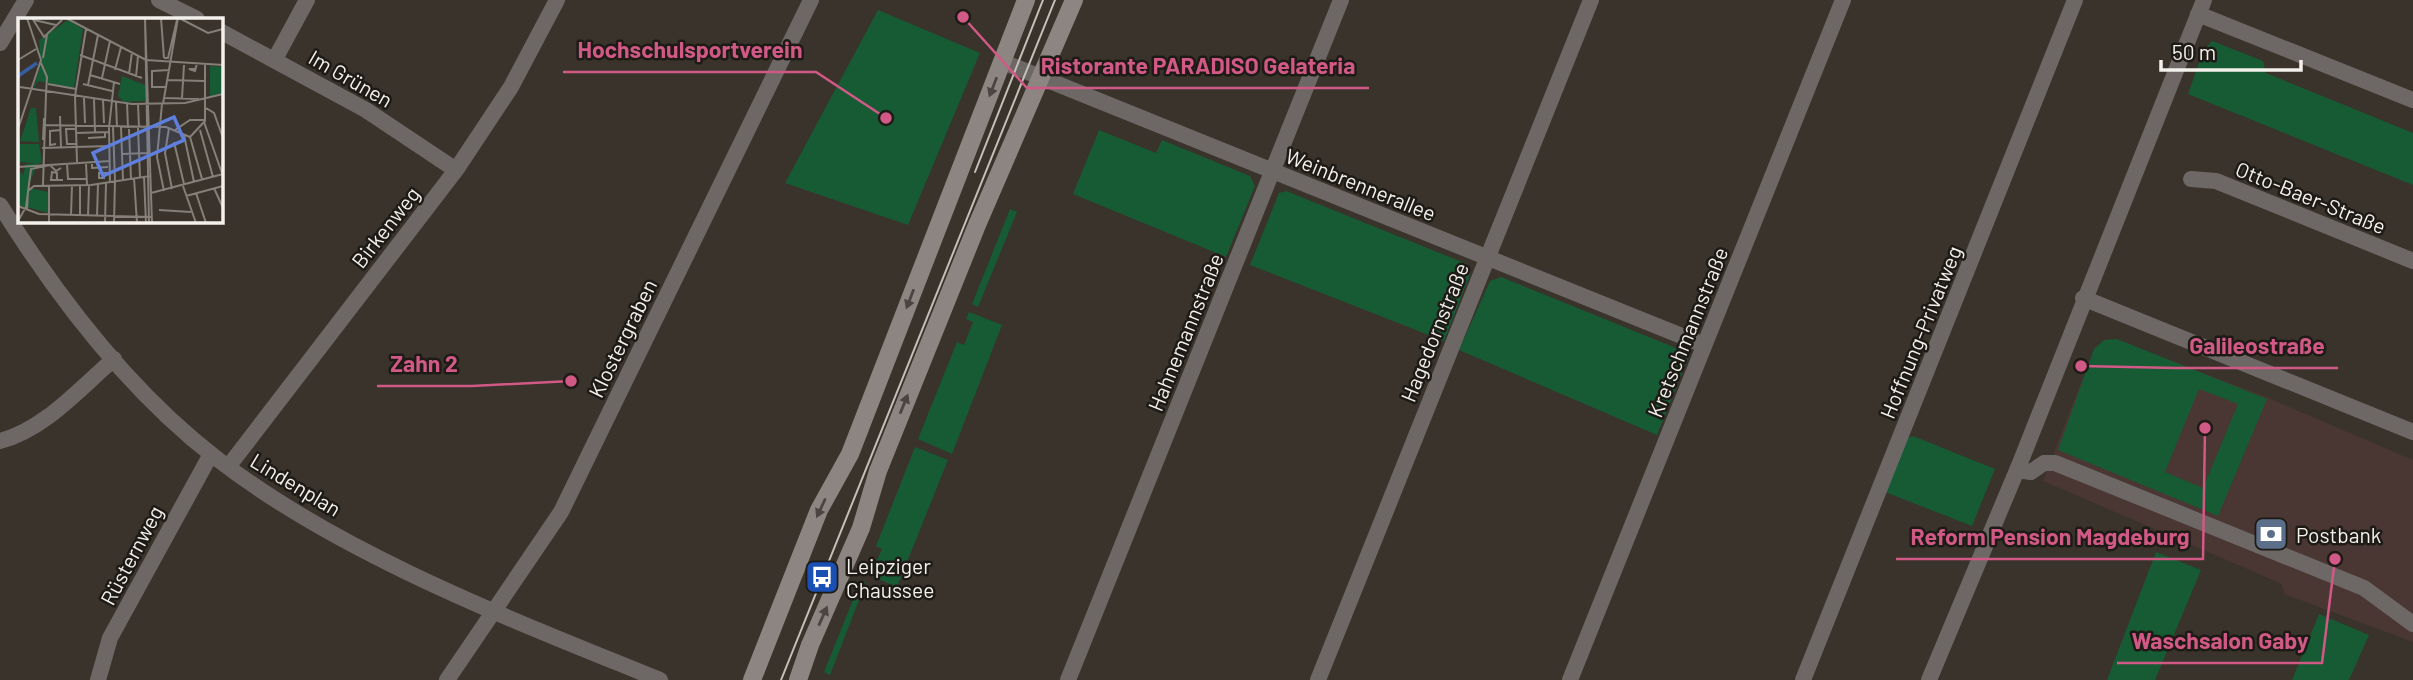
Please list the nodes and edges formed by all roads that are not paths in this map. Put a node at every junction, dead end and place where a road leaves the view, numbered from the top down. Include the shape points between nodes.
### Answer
1 (26, 0) edge
2 (159, 0) edge
3 (307, 0) edge
4 (557, 0) edge
5 (811, 0) edge
6 (1026, 0) edge
7 (1074, 0) edge
8 (1341, 0) edge
9 (1591, 0) edge
10 (1843, 0) edge
11 (2075, 0) edge
12 (2201, 7) edge
13 (195, 18) edge
14 (222, 32) edge
15 (0, 43) edge
16 (275, 60) junction
17 (1003, 62) junction
18 (1042, 77) junction
19 (2413, 100) edge
20 (456, 170) junction
21 (1272, 171) junction
22 (2191, 179) dead end
23 (0, 205) edge
24 (1487, 257) junction
25 (2413, 261) edge
26 (2083, 298) junction
27 (1704, 345) junction
28 (114, 359) junction
29 (2413, 432) edge
30 (0, 441) edge
31 (211, 454) junction
32 (228, 467) junction
33 (2017, 470) junction
34 (495, 612) junction
35 (2413, 624) edge
36 (98, 680) edge
37 (447, 680) edge
38 (660, 680) edge
39 (752, 680) edge
40 (798, 680) edge
41 (1068, 680) edge
42 (1318, 680) edge
43 (1570, 680) edge
44 (1803, 680) edge
45 (1929, 680) edge

1 - 15 street
2 - 13 street
3 - 16 street
4 - 20 street, Birkenweg via 511,87
5 - 34 street, Klostergraben via 566,503
6 - 17 main road
7 - 18 main road
8 - 21 street, Hahnemannstraße
9 - 24 street, Hagedornstraße
10 - 27 street, Kretschmannstraße
11 - 44 street, Hoffnung-Privatweg
12 - 19 street
12 - 26 street
14 - 16 street, Im Grünen
16 - 20 street, Im Grünen via 366,110
17 - 18 street, Weinbrennerallee
17 -> 39 main road via 850,454 820,510
18 - 21 street, Weinbrennerallee
40 -> 18 main road via 977,225
20 - 32 street, Birkenweg
21 - 24 street, Weinbrennerallee
21 - 41 street, Hahnemannstraße
22 - 25 street, Otto-Baer-Straße via 2216,181
23 - 28 street, Lindenplan
24 - 27 street, Weinbrennerallee
24 - 42 street, Hagedornstraße
26 - 29 street
26 - 33 street
27 - 43 street, Kretschmannstraße
28 - 30 street via 46,418
28 - 31 street, Lindenplan
31 - 32 street, Lindenplan
31 - 36 street, Rüsternweg via 110,638
32 - 34 street, Lindenplan via 300,514
33 - 35 street via 2033,471 2044,463 2055,463 2364,588
33 - 45 street
34 - 37 street, Klostergraben
34 - 38 street, Lindenplan

